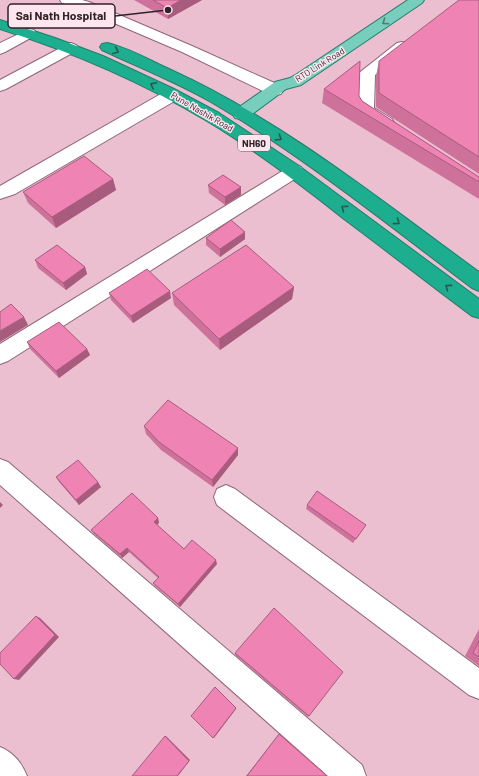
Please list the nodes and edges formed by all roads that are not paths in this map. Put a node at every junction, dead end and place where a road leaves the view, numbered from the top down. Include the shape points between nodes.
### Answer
1 (67, 0) edge
2 (396, 0) edge
3 (417, 0) edge
4 (0, 9) edge
5 (0, 24) edge
6 (29, 33) junction
7 (415, 36) edge
8 (70, 48) junction
9 (0, 49) edge
10 (0, 86) edge
11 (278, 87) junction
12 (172, 94) junction
13 (240, 114) junction
14 (399, 132) edge
15 (295, 171) junction
16 (0, 193) edge
17 (479, 283) edge
18 (479, 310) edge
19 (0, 355) edge
20 (0, 470) edge
21 (226, 497) dead end
22 (479, 685) edge
23 (351, 776) edge

1 - 11 street
2 - 11 main road, RTO Link Road via 288,72
3 -> 11 main road, RTO Link Road via 303,78
4 -> 13 highway, Pune Nashik Road / NH60 via 102,45 151,66
5 - 6 highway, Pune Nashik Road / NH60
6 - 8 highway, Pune Nashik Road / NH60
6 - 9 street
7 - 14 street via 367,73 366,110
8 - 10 street
12 -> 8 highway, Pune Nashik Road / NH60 via 94,56
11 - 13 main road
12 - 15 highway, Pune Nashik Road / NH60 via 229,127
12 - 16 street
13 -> 17 highway, Pune Nashik Road / NH60 via 298,150
18 -> 15 highway, Pune Nashik Road / NH60
15 - 19 street
20 - 23 street
21 - 22 street

